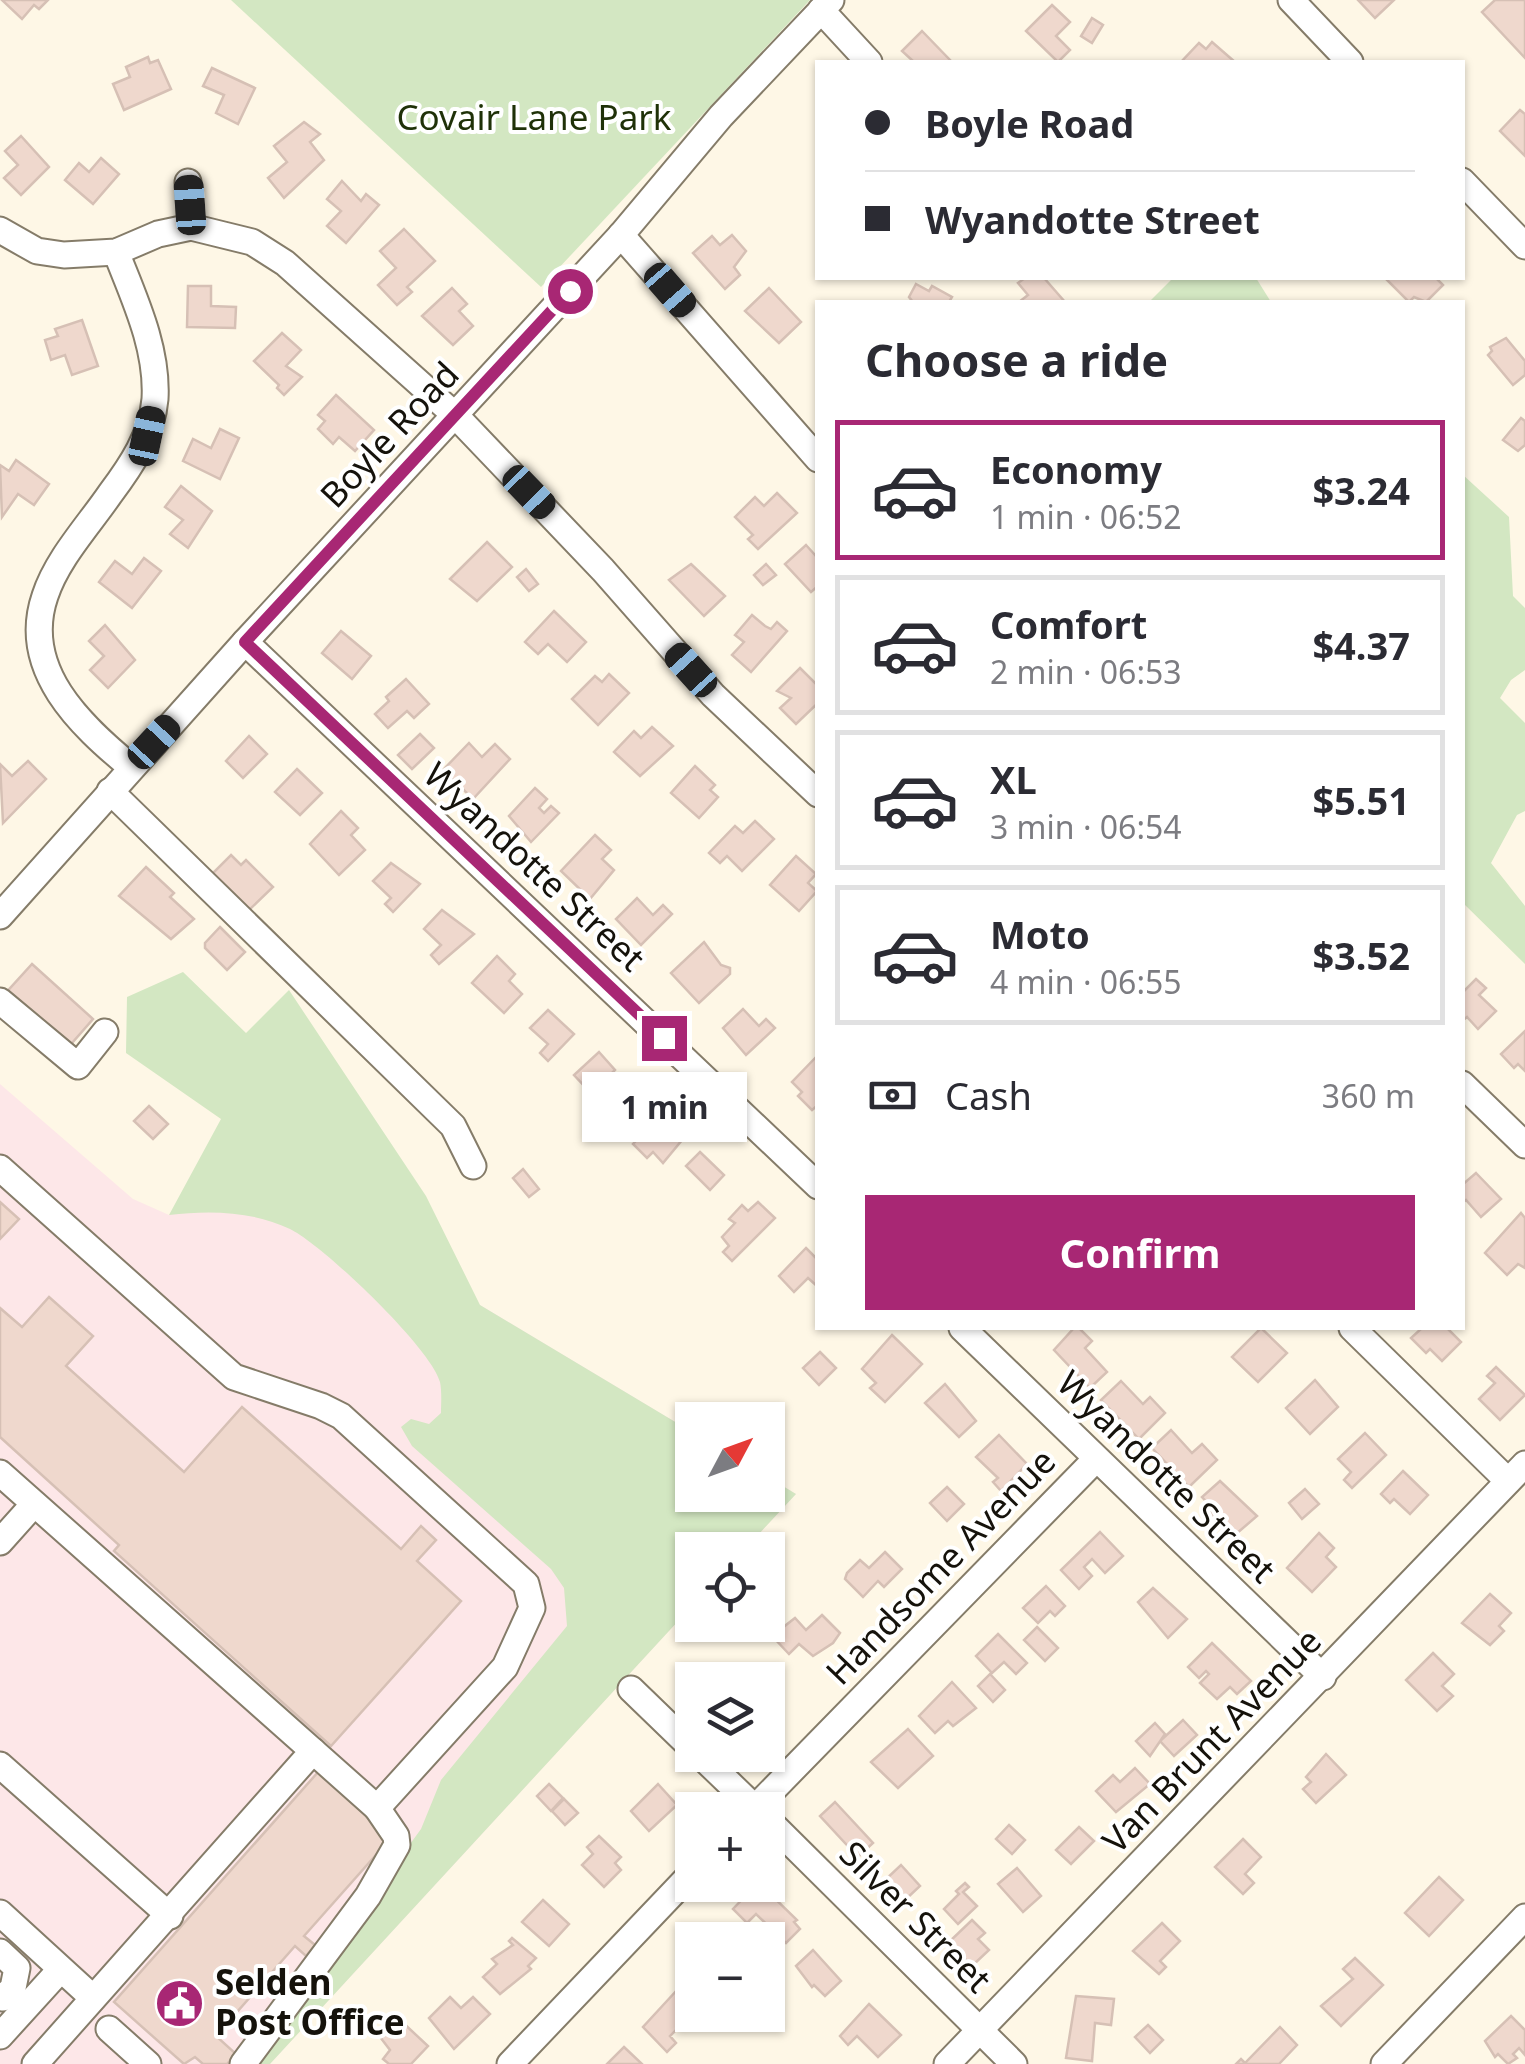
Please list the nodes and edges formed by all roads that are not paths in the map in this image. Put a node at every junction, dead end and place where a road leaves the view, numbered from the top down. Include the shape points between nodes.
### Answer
1 (1290, 0) edge
2 (826, 5) edge
3 (867, 60) edge
4 (1348, 60) edge
5 (188, 182) dead end
6 (1465, 183) edge
7 (191, 228) junction
8 (0, 230) edge
9 (622, 235) junction
10 (1525, 246) edge
11 (116, 252) junction
12 (456, 416) junction
13 (815, 456) edge
14 (245, 642) junction
15 (131, 768) junction
16 (110, 791) junction
17 (815, 791) edge
18 (0, 916) edge
19 (0, 1001) edge
20 (105, 1032) dead end
21 (1465, 1087) edge
22 (1525, 1145) edge
23 (473, 1166) dead end
24 (0, 1168) edge
25 (815, 1183) edge
26 (964, 1330) edge
27 (1354, 1330) edge
28 (1096, 1459) junction
29 (1517, 1472) edge
30 (0, 1473) edge
31 (34, 1504) junction
32 (0, 1542) edge
33 (1323, 1677) junction
34 (630, 1689) dead end
35 (675, 1732) edge
36 (313, 1752) junction
37 (0, 1765) edge
38 (717, 1772) edge
39 (738, 1792) edge
40 (777, 1792) edge
41 (377, 1808) junction
42 (785, 1839) edge
43 (675, 1892) edge
44 (0, 1912) edge
45 (170, 1916) junction
46 (1525, 1917) edge
47 (0, 1952) edge
48 (60, 1970) junction
49 (3, 1998) dead end
50 (93, 1998) junction
51 (108, 2029) dead end
52 (980, 2030) junction
53 (0, 2036) edge
54 (45, 2060) edge
55 (148, 2064) edge
56 (243, 2064) edge
57 (510, 2064) edge
58 (946, 2064) edge
59 (1014, 2064) edge
60 (1384, 2064) edge

1 - 4 street
2 - 3 street
2 - 9 street, Boyle Road via 720,116
5 - 7 street
6 - 10 street
7 - 11 street
7 - 12 street via 252,242 285,263
8 - 11 street via 38,251
9 - 12 street, Boyle Road
9 - 13 street
11 - 15 street via 142,318 155,399 147,436 44,596 38,630 70,712
12 - 14 street, Boyle Road
12 - 17 street via 714,694
14 - 15 street, Boyle Road
14 - 25 street, Wyandotte Street
15 - 16 street, Boyle Road
16 - 18 street, Boyle Road
16 - 23 street via 453,1126
19 - 20 street via 78,1066
21 - 22 street
24 - 41 street via 234,1377 341,1416 526,1584 532,1608 505,1667
26 - 28 street, Wyandotte Street
27 - 29 street
28 - 33 street, Wyandotte Street
28 - 40 street, Handsome Avenue
29 - 33 street, Van Brunt Avenue
30 - 31 street
31 - 32 street
31 - 36 street
33 - 52 street, Van Brunt Avenue
34 - 35 street
36 - 41 street
36 - 45 street
37 - 45 street
38 - 39 street, Silver Street
41 - 56 street via 397,1845 368,1896
42 - 52 street, Silver Street
43 - 57 street
44 - 48 street
45 - 50 street
46 - 60 street
47 - 49 street via 17,1968
48 - 50 street
48 - 53 street
50 - 54 street
51 - 55 street
52 - 58 street, Van Brunt Avenue
52 - 59 street, Silver Street

